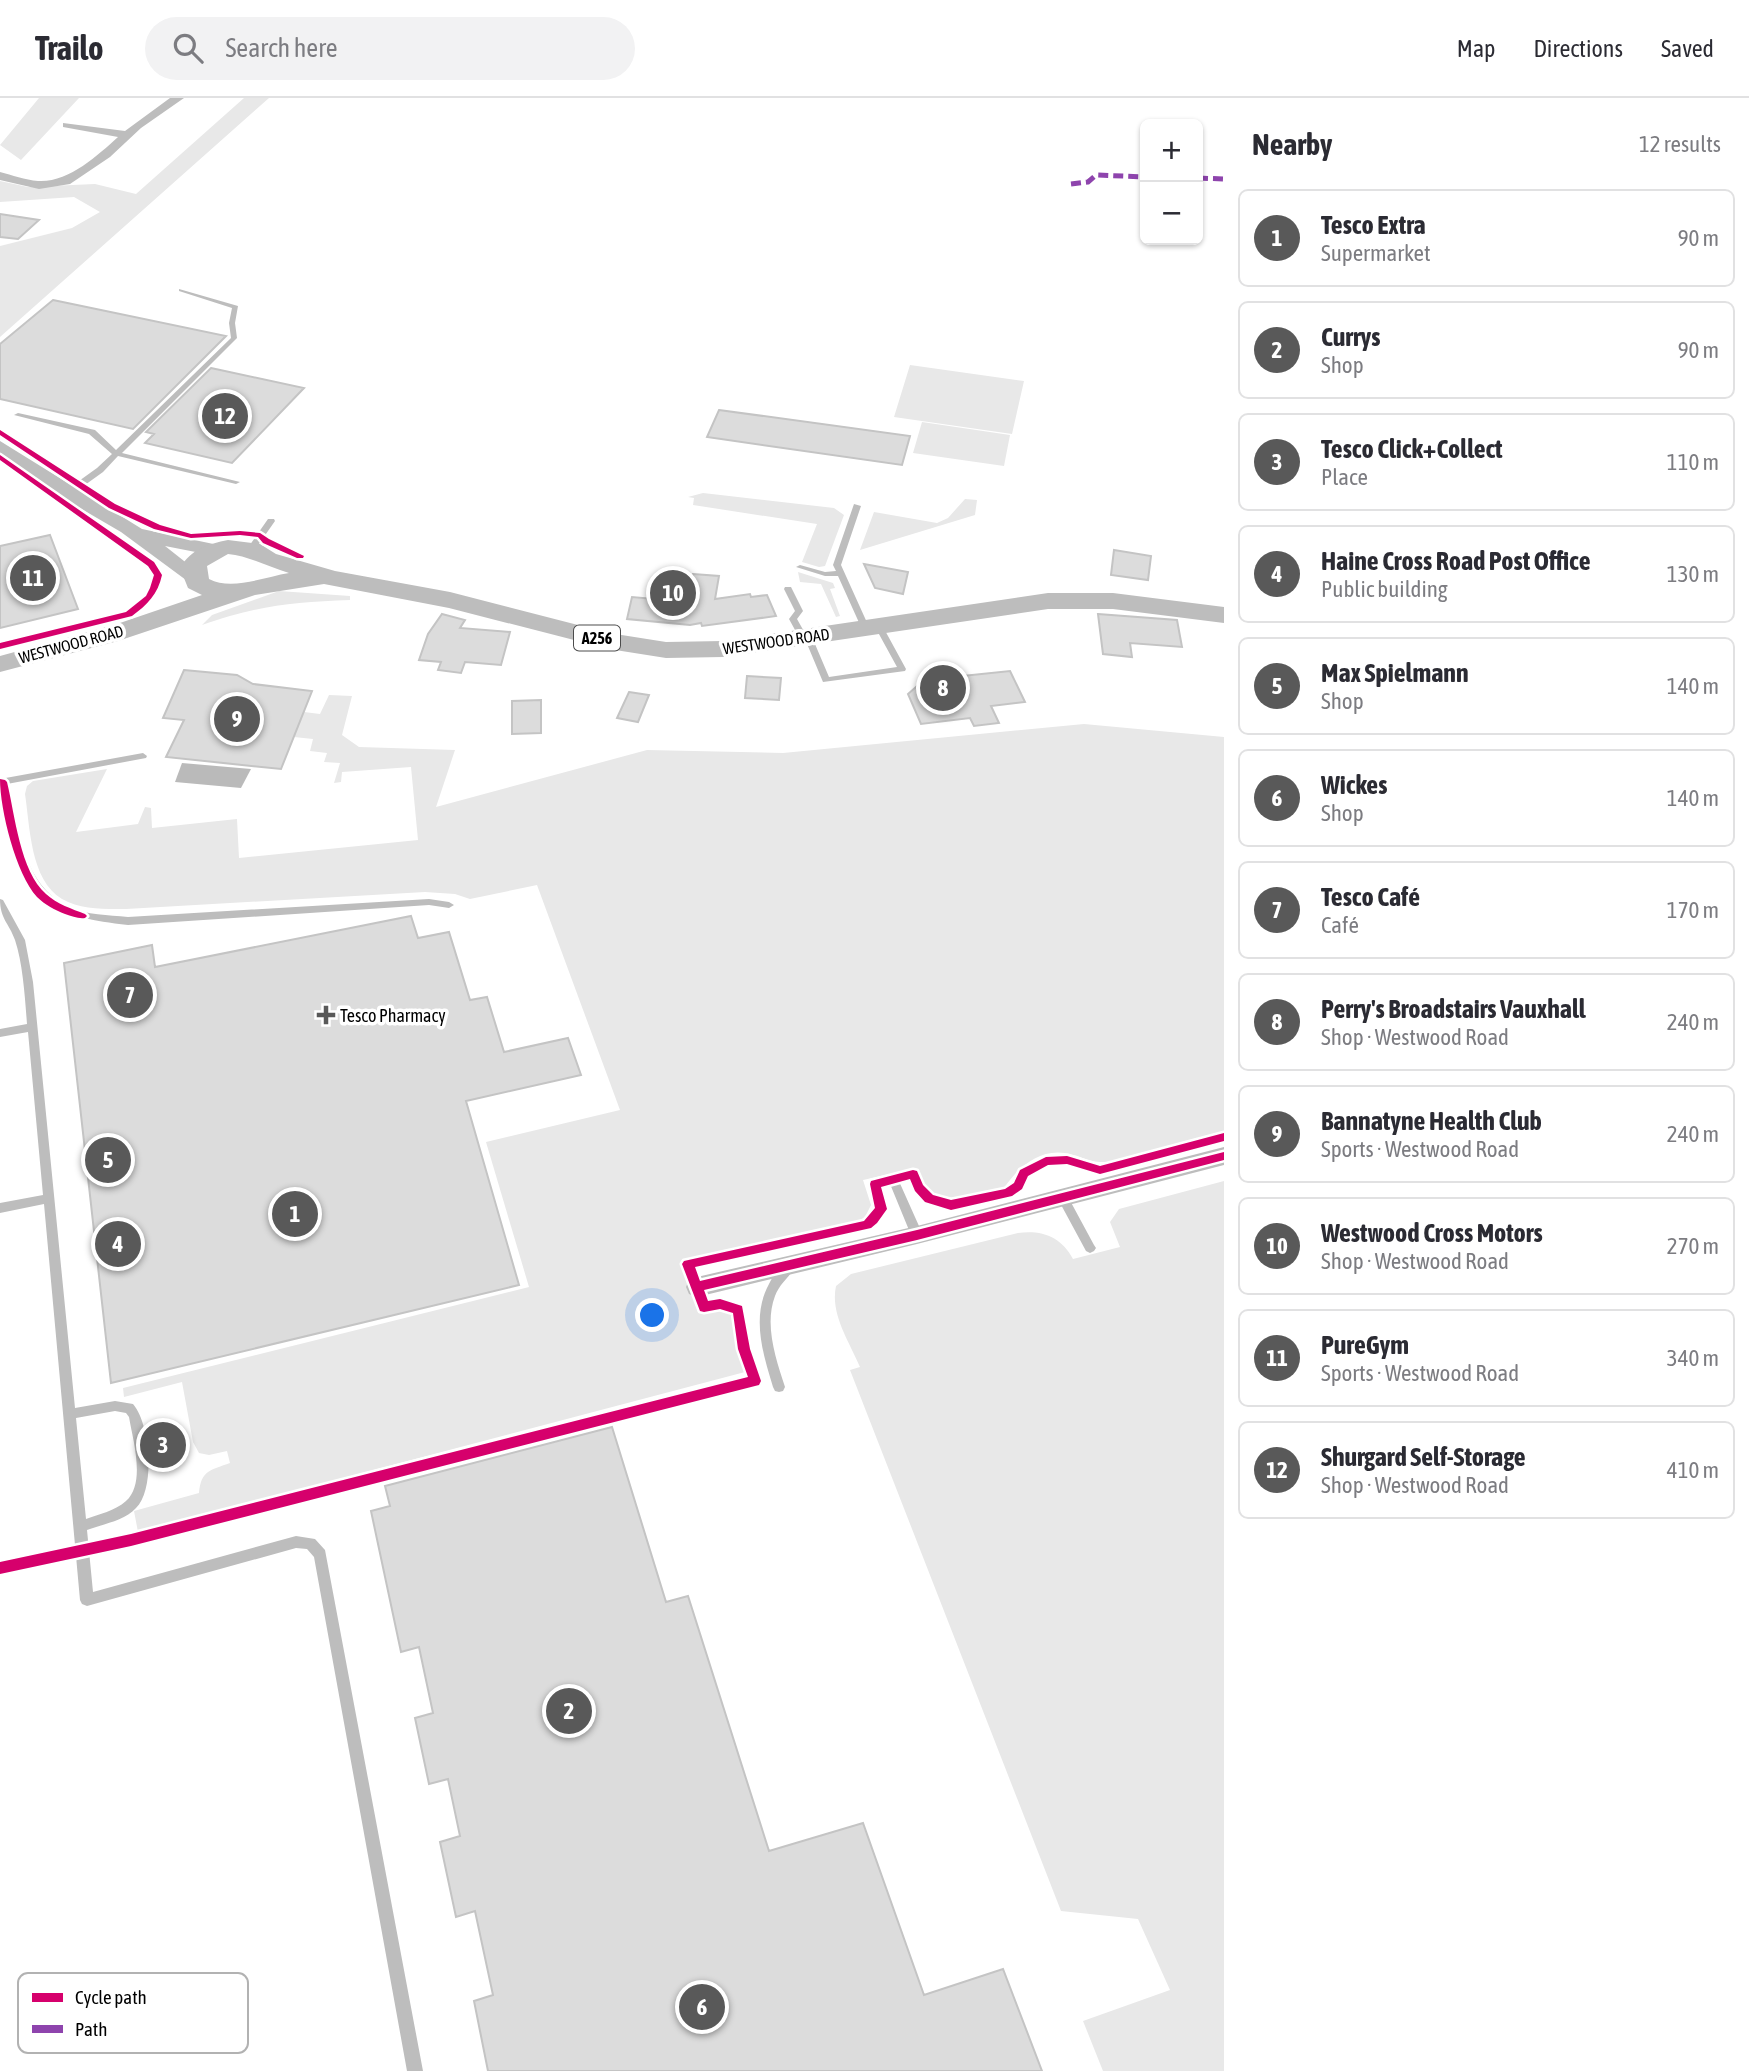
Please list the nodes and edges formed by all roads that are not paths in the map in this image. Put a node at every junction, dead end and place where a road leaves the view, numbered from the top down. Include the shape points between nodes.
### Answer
1 (178, 98) edge
2 (67, 125) dead end
3 (129, 135) junction
4 (0, 176) edge
5 (181, 290) dead end
6 (18, 415) dead end
7 (0, 447) edge
8 (117, 454) junction
9 (236, 482) dead end
10 (68, 493) junction
11 (857, 506) dead end
12 (271, 521) dead end
13 (128, 528) junction
14 (216, 550) junction
15 (259, 554) junction
16 (800, 567) dead end
17 (840, 573) junction
18 (332, 578) junction
19 (195, 579) junction
20 (247, 588) junction
21 (788, 589) dead end
22 (1224, 615) edge
23 (141, 625) junction
24 (872, 626) junction
25 (805, 637) junction
26 (0, 664) edge
27 (143, 756) dead end
28 (1, 782) edge
29 (0, 902) edge
30 (449, 905) dead end
31 (32, 1027) junction
32 (0, 1033) edge
33 (1224, 1156) edge
34 (893, 1179) dead end
35 (48, 1198) junction
36 (1063, 1198) junction
37 (0, 1208) edge
38 (917, 1235) junction
39 (1090, 1248) dead end
40 (795, 1263) junction
41 (697, 1287) dead end
42 (779, 1387) dead end
43 (69, 1414) junction
44 (80, 1527) junction
45 (415, 2071) edge

1 - 3 street
2 - 3 street
3 - 4 street via 71,179 33,185
5 - 8 lane via 236,307 234,338
6 - 8 lane via 92,432
7 - 10 street
8 - 9 lane
8 - 10 lane
10 - 13 street
11 - 17 lane via 837,565
12 - 15 lane
13 - 14 street
13 - 19 street
14 - 15 main road, WESTWOOD ROAD / A256 via 228,547
14 - 19 main road, WESTWOOD ROAD / A256 via 197,561
15 - 18 main road, WESTWOOD ROAD / A256
15 - 20 main road via 267,573
16 - 17 lane
17 - 24 lane
18 - 20 main road, WESTWOOD ROAD / A256 via 285,580
18 - 25 main road, WESTWOOD ROAD / A256 via 666,650 723,649
19 - 20 main road, WESTWOOD ROAD / A256 via 216,591
19 - 23 main road, WESTWOOD ROAD / A256
20 - 23 main road, WESTWOOD ROAD / A256
21 - 25 lane via 799,611 793,619
22 - 24 main road, WESTWOOD ROAD / A256 via 1113,601 1070,601
23 - 26 main road, WESTWOOD ROAD / A256
24 - 25 main road, WESTWOOD ROAD / A256
24 - 25 lane via 902,669 825,680
27 - 28 lane
28 - 30 lane via 26,870 39,893 61,909 96,920 429,902
29 - 31 lane via 20,940
31 - 32 lane
31 - 35 lane
33 - 36 street
34 - 38 lane
35 - 37 lane
35 - 43 lane
36 - 38 street
36 - 39 lane
38 - 40 street
40 - 41 street
40 - 42 lane via 777,1277 765,1316
43 - 44 lane
43 - 44 lane via 129,1408 135,1415 143,1483 130,1506
44 - 45 lane via 87,1600 296,1542 310,1543 320,1554

